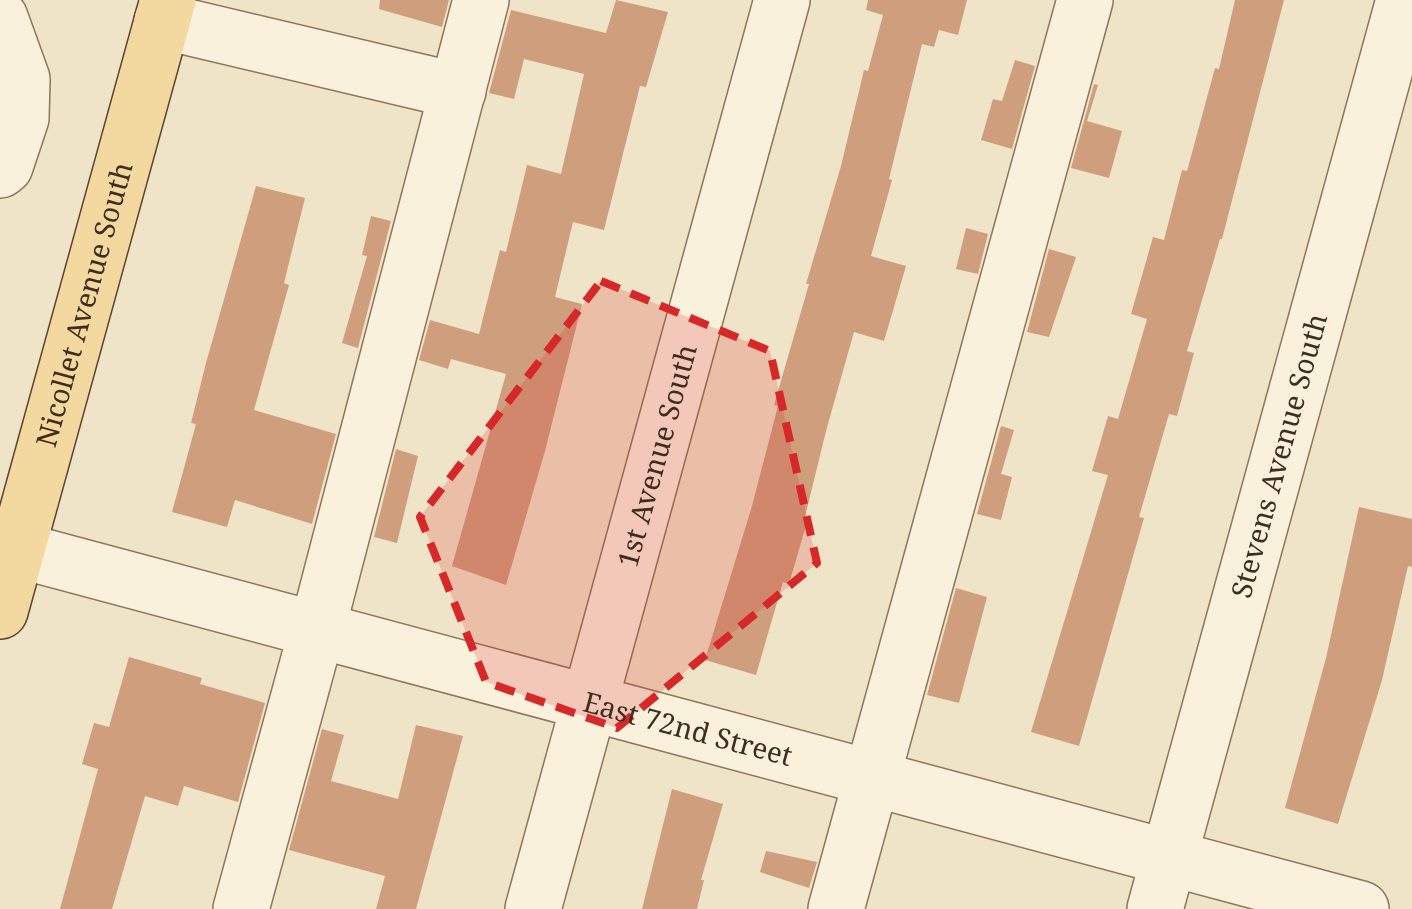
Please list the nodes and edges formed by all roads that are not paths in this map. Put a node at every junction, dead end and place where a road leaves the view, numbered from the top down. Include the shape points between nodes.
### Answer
1 (481, 0) edge
2 (782, 0) edge
3 (1085, 0) edge
4 (1404, 0) edge
5 (165, 10) edge
6 (0, 18) edge
7 (458, 91) junction
8 (0, 170) edge
9 (8, 548) edge
10 (0, 611) edge
11 (318, 630) junction
12 (589, 702) junction
13 (872, 779) junction
14 (1162, 884) edge
15 (241, 909) edge
16 (533, 909) edge
17 (836, 909) edge
18 (1361, 909) edge

1 - 7 street
2 - 12 street, 1st Avenue South
3 - 13 street
4 - 14 street, Stevens Avenue South
5 - 7 street
5 - 9 main road, Nicollet Avenue South
6 - 8 street via 22,79 21,118
7 - 11 street
9 - 10 main road, Nicollet Avenue South
9 - 11 street, East 72nd Street
11 - 12 street, East 72nd Street
11 - 15 street
12 - 13 street, East 72nd Street
12 - 16 street, 1st Avenue South
13 - 14 street, East 72nd Street
13 - 17 street
14 - 18 street, East 72nd Street

